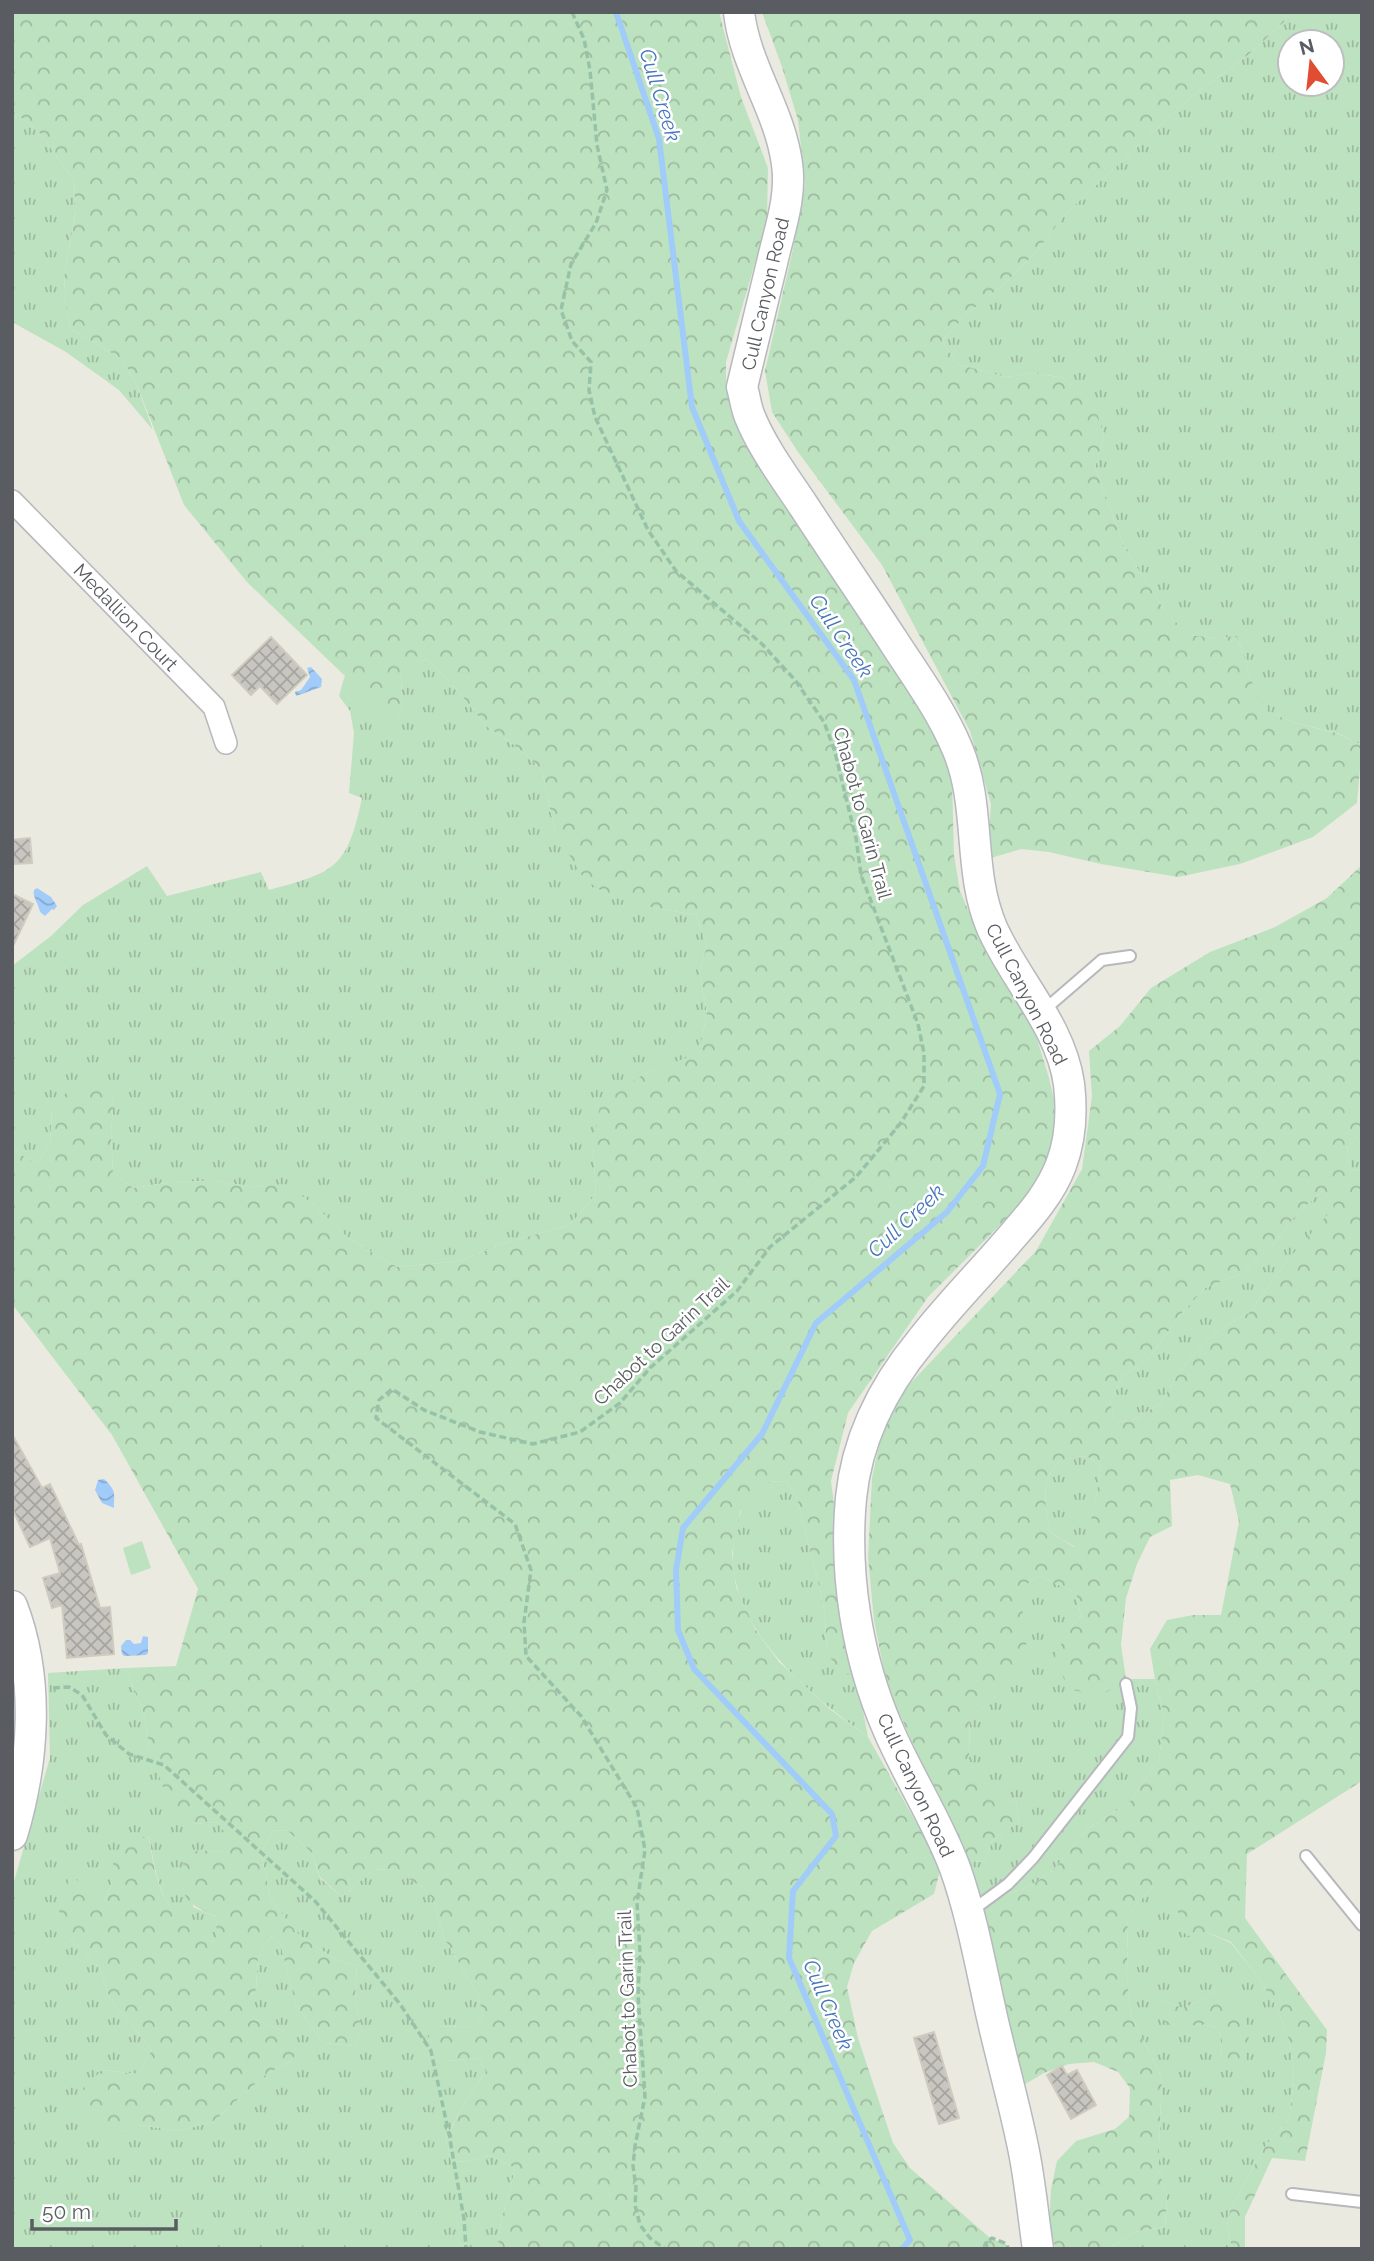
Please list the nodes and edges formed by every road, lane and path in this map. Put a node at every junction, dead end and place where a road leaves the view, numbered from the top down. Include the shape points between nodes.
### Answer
1 (572, 12) edge
2 (739, 12) edge
3 (12, 501) edge
4 (226, 743) dead end
5 (1130, 956) dead end
6 (1041, 1012) junction
7 (12, 1606) edge
8 (1126, 1684) dead end
9 (30, 1690) junction
10 (12, 1835) edge
11 (1306, 1856) dead end
12 (967, 1913) junction
13 (1362, 1925) edge
14 (1292, 2194) dead end
15 (1362, 2202) edge
16 (664, 2248) edge
17 (466, 2249) edge
18 (987, 2249) edge
19 (1008, 2249) edge
20 (1038, 2249) edge

1 - 16 path, Chabot to Garin Trail via 584,39 607,190 596,223 572,264 561,310 572,341 592,362 589,390 595,416 648,530 676,571 762,644 796,680 824,722 841,775 861,875 918,1024 924,1053 924,1086 900,1124 856,1177 770,1247 737,1291 650,1368 620,1403 580,1432 533,1444 480,1432 424,1410 392,1389 379,1400 376,1418 515,1524 531,1570 524,1622 526,1656 581,1716 637,1808 645,1850 637,1903 645,2097 633,2166 635,2205 640,2225
2 - 6 street, Cull Canyon Road via 741,32 778,122 788,165 786,203 742,387 749,416 946,724 970,788 986,910
3 - 4 street, Medallion Court via 214,708
5 - 6 lane via 1102,960
6 - 12 street, Cull Canyon Road via 1069,1084 1068,1143 1060,1167 1034,1212 898,1371 864,1435 851,1493 850,1572 864,1658 886,1727 940,1834
7 - 9 street
8 - 12 lane via 1131,1708 1128,1737 1033,1858 1008,1884
9 - 10 street via 26,1778
9 - 17 path via 69,1687 82,1695 106,1735 129,1754 164,1765 315,1901 400,2004 431,2051
11 - 13 lane
12 - 20 street, Cull Canyon Road via 1024,2154
14 - 15 lane
18 - 19 path via 992,2238 1007,2244

